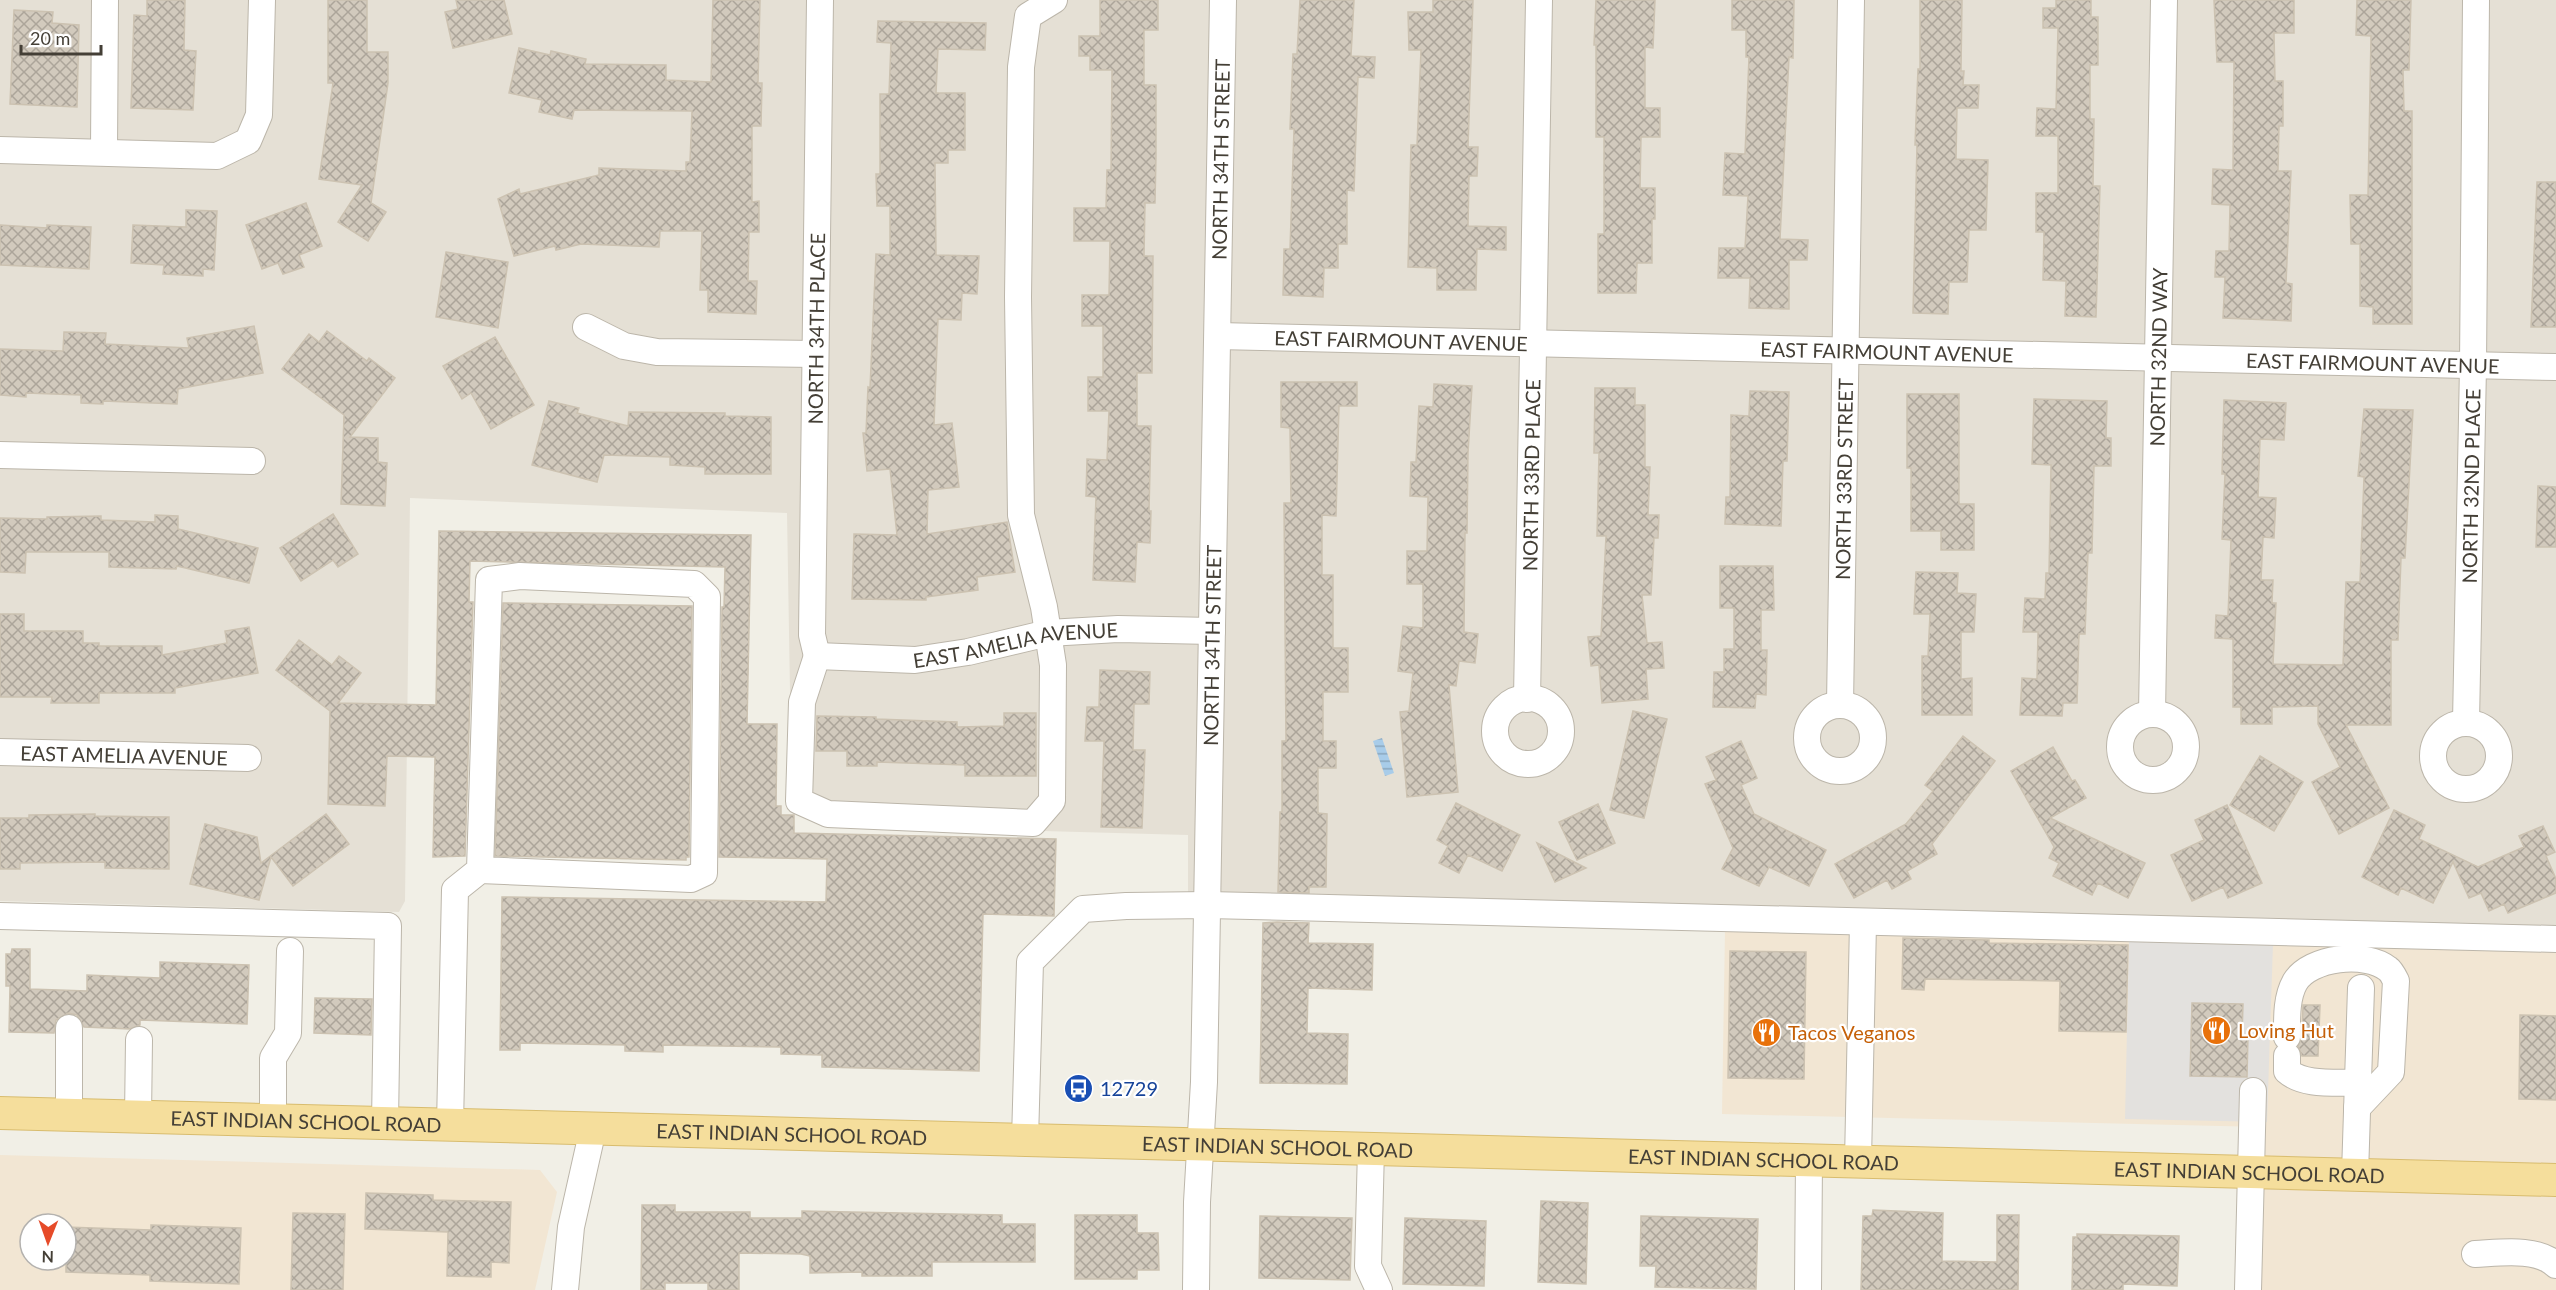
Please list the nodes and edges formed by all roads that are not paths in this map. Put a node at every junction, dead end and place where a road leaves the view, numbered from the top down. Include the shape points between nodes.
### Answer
1 (105, 0) edge
2 (262, 0) edge
3 (820, 0) edge
4 (1054, 0) edge
5 (1223, 0) edge
6 (1539, 0) edge
7 (1851, 0) edge
8 (2164, 0) edge
9 (2476, 0) edge
10 (0, 150) edge
11 (104, 152) junction
12 (586, 327) dead end
13 (1218, 336) junction
14 (1534, 343) junction
15 (1847, 352) junction
16 (814, 354) junction
17 (2157, 357) junction
18 (2473, 366) junction
19 (2556, 367) edge
20 (0, 454) edge
21 (252, 461) dead end
22 (1212, 631) junction
23 (1048, 633) junction
24 (817, 656) junction
25 (1527, 699) dead end
26 (1840, 705) dead end
27 (2152, 714) dead end
28 (2466, 723) dead end
29 (0, 752) edge
30 (248, 758) dead end
31 (480, 870) junction
32 (1208, 905) junction
33 (0, 916) edge
34 (1863, 923) junction
35 (2556, 939) edge
36 (290, 951) dead end
37 (2361, 988) dead end
38 (69, 1028) dead end
39 (139, 1040) dead end
40 (2253, 1091) dead end
41 (2357, 1095) junction
42 (0, 1113) edge
43 (69, 1115) junction
44 (138, 1117) junction
45 (273, 1120) junction
46 (386, 1123) junction
47 (450, 1125) junction
48 (593, 1129) junction
49 (1025, 1140) junction
50 (1201, 1144) junction
51 (1371, 1149) junction
52 (1809, 1160) junction
53 (1858, 1161) junction
54 (2251, 1172) junction
55 (2355, 1174) junction
56 (2556, 1180) edge
57 (2475, 1254) dead end
58 (2556, 1265) edge
59 (564, 1290) edge
60 (1196, 1290) edge
61 (1379, 1290) edge
62 (1808, 1290) edge
63 (2248, 1290) edge

1 - 11 street
2 - 11 street via 259,115 248,141 217,156
3 - 16 street, NORTH 34TH PLACE
4 - 23 street via 1028,16 1024,34 1018,297 1021,515
5 - 13 street, NORTH 34TH STREET
6 - 14 street, NORTH 33RD PLACE
7 - 15 street, NORTH 33RD STREET
8 - 17 street, NORTH 32ND WAY
9 - 18 street, NORTH 32ND PLACE
10 - 11 street
12 - 16 street via 624,346 657,352
13 - 14 street, EAST FAIRMOUNT AVENUE
13 - 22 street, NORTH 34TH STREET
14 - 15 street, EAST FAIRMOUNT AVENUE
14 - 25 street, NORTH 33RD PLACE
15 - 17 street, EAST FAIRMOUNT AVENUE
15 - 26 street, NORTH 33RD STREET
16 - 24 street, NORTH 34TH PLACE via 812,635
17 - 18 street, EAST FAIRMOUNT AVENUE
17 - 27 street, NORTH 32ND WAY
18 - 19 street, EAST FAIRMOUNT AVENUE
18 - 28 street, NORTH 32ND PLACE
20 - 21 street
22 - 23 street, EAST AMELIA AVENUE via 1118,628
22 - 32 street, NORTH 34TH STREET
23 - 24 street, EAST AMELIA AVENUE via 915,660
23 - 24 street via 1053,665 1052,801 1033,823 828,814 799,801 802,702
29 - 30 street, EAST AMELIA AVENUE
31 - 31 street via 489,580 520,576 694,584 707,597 704,873 691,879
31 - 47 street via 456,890
32 - 34 street
32 - 49 street via 1083,909 1030,962
32 - 50 street, NORTH 34TH STREET
33 - 46 street via 388,926
34 - 35 street
34 - 53 street
36 - 45 street via 288,1033 273,1058
37 - 41 street
38 - 43 street
39 - 44 street
40 - 54 street
41 - 41 street via 2391,1072 2396,981 2389,969 2369,960 2339,959 2315,965 2296,982 2287,1007 2287,1071 2295,1078
41 - 55 street
42 - 43 main road, EAST INDIAN SCHOOL ROAD
43 - 44 main road, EAST INDIAN SCHOOL ROAD
44 - 45 main road, EAST INDIAN SCHOOL ROAD
45 - 46 main road, EAST INDIAN SCHOOL ROAD
46 - 47 main road, EAST INDIAN SCHOOL ROAD
47 - 48 main road, EAST INDIAN SCHOOL ROAD
48 - 49 main road, EAST INDIAN SCHOOL ROAD
48 - 59 street via 571,1227
49 - 50 main road, EAST INDIAN SCHOOL ROAD
50 - 51 main road, EAST INDIAN SCHOOL ROAD
50 - 60 street, NORTH 34TH STREET
51 - 52 main road, EAST INDIAN SCHOOL ROAD
51 - 61 street via 1368,1266
52 - 53 main road, EAST INDIAN SCHOOL ROAD
52 - 62 street
53 - 54 main road, EAST INDIAN SCHOOL ROAD
54 - 55 main road, EAST INDIAN SCHOOL ROAD
54 - 63 street
55 - 56 main road, EAST INDIAN SCHOOL ROAD
57 - 58 street via 2516,1253 2549,1259

